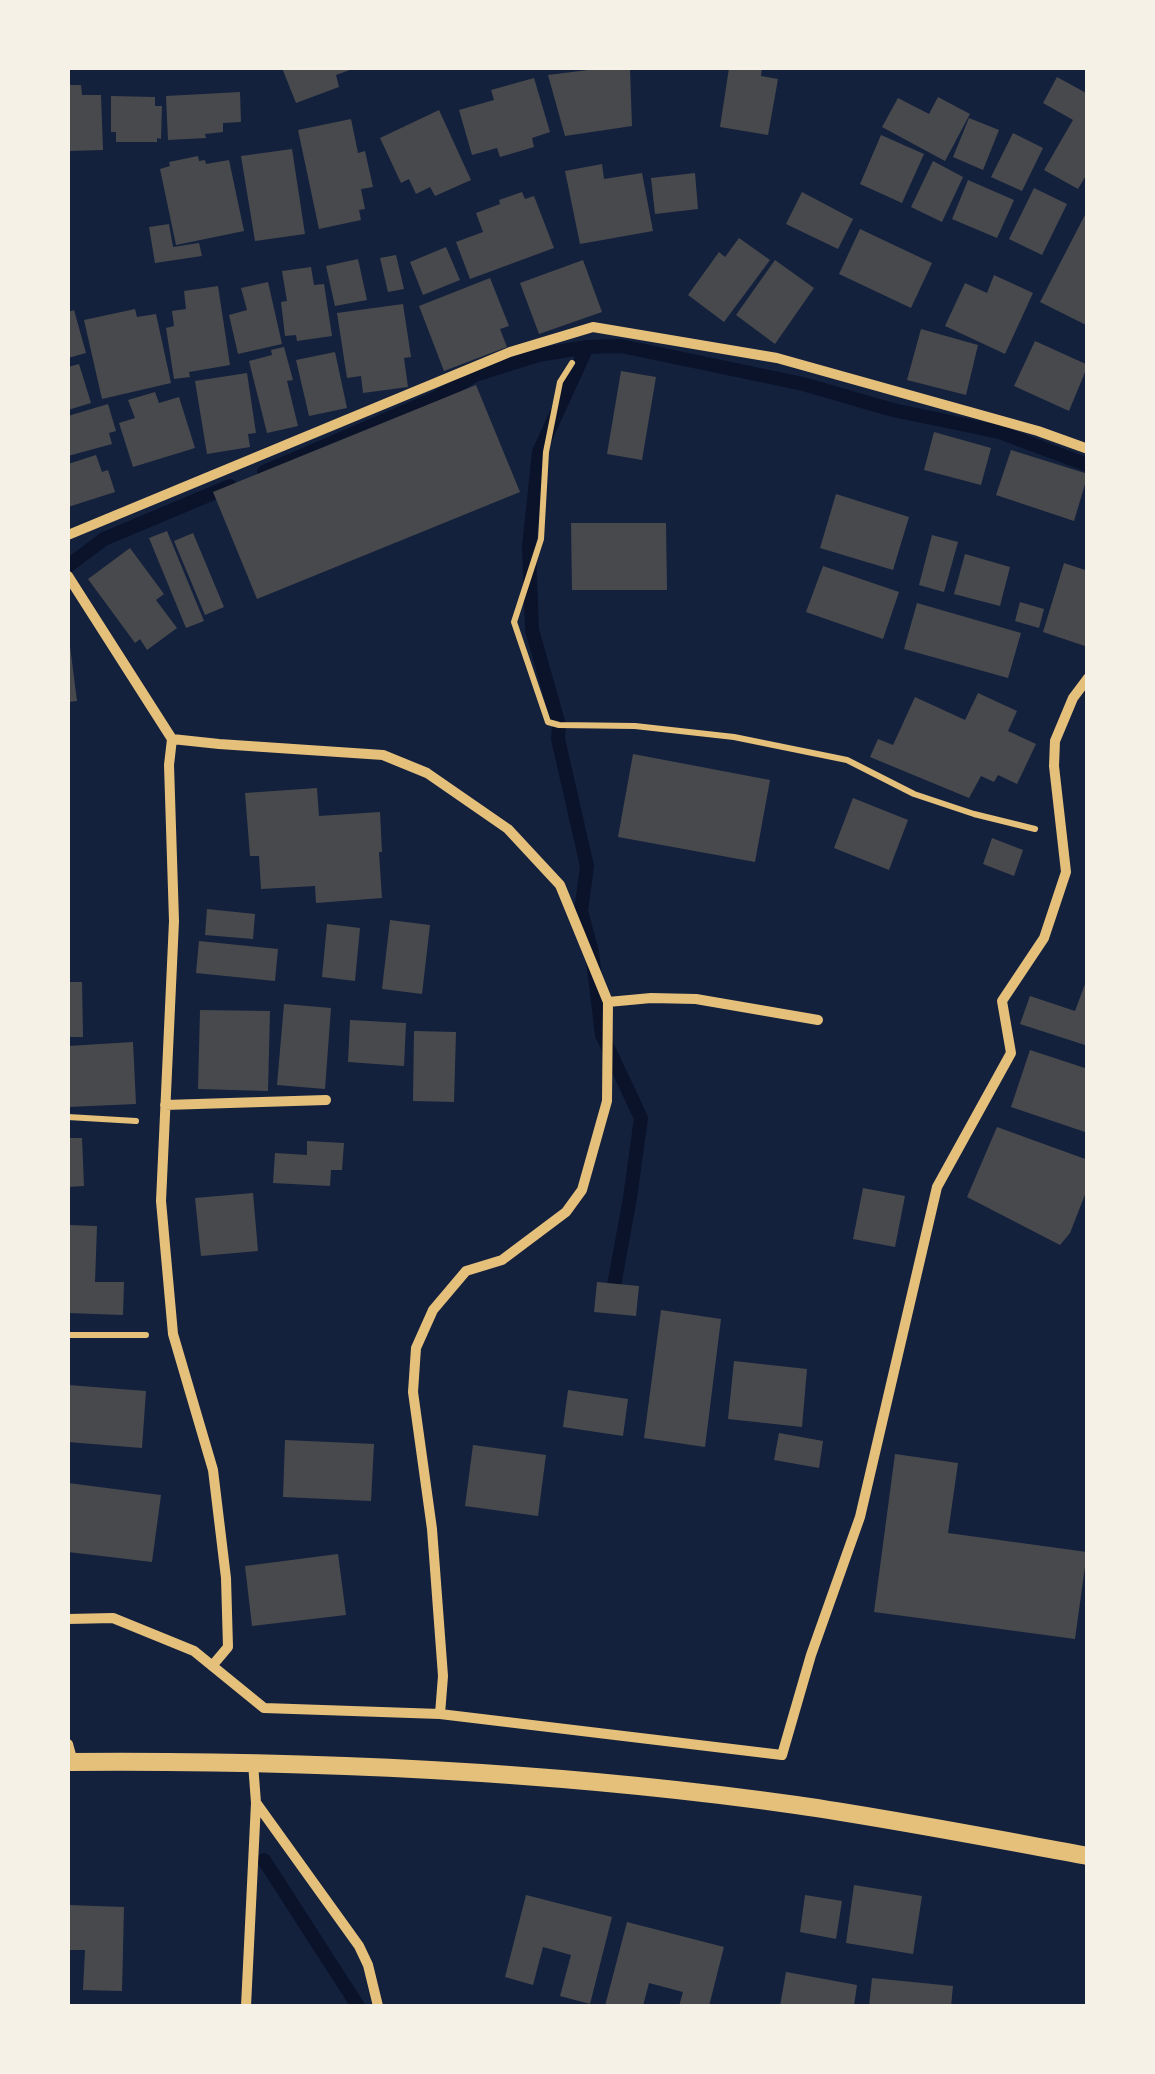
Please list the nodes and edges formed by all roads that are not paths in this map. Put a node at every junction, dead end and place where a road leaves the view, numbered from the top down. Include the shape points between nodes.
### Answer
1 (1088, 449) edge
2 (68, 535) edge
3 (68, 576) edge
4 (1088, 678) edge
5 (172, 738) junction
6 (608, 1002) junction
7 (818, 1020) dead end
8 (326, 1100) dead end
9 (164, 1105) junction
10 (68, 1618) edge
11 (212, 1666) junction
12 (440, 1714) junction
13 (70, 1756) edge
14 (253, 1763) junction
15 (256, 1803) junction
16 (1088, 1856) edge
17 (246, 2006) edge
18 (378, 2006) edge

1 - 2 street via 777,358 593,327 510,352
3 - 5 street
4 - 12 street via 1055,742 1066,872 1044,938 1002,1001 1011,1052 938,1187 860,1517 782,1755
5 - 6 street via 383,755 427,772 508,829 560,885
5 - 9 street via 174,921
6 - 7 street via 696,999
6 - 12 street via 607,1101 582,1190 566,1212 502,1260 466,1270 433,1310 416,1348 413,1392 444,1676
8 - 9 street
9 - 11 street via 161,1201 172,1334 212,1470 226,1578 228,1646
10 - 11 street via 113,1618 194,1651
11 - 12 street via 264,1708
13 - 14 street
14 - 15 street
14 - 16 street via 630,1785 796,1805
15 - 17 street
15 - 18 street via 359,1946

